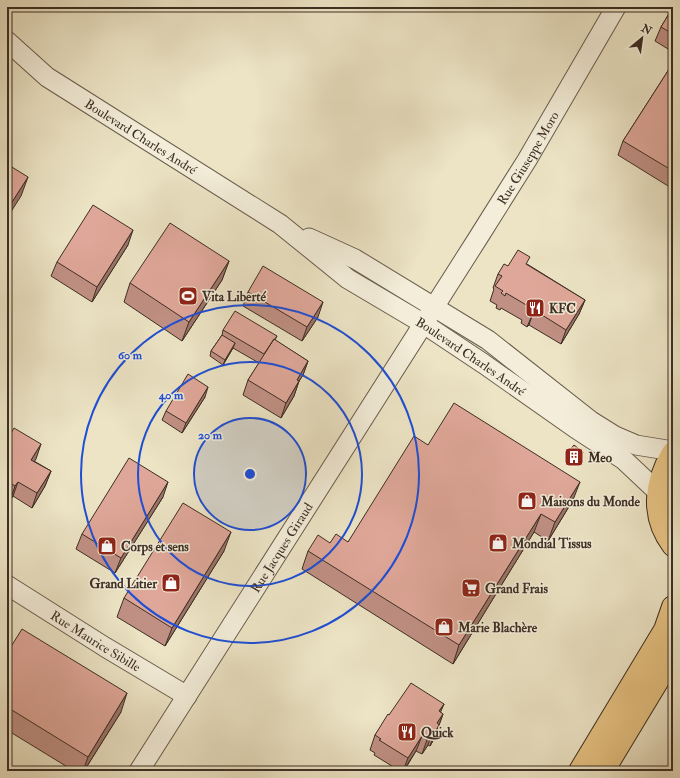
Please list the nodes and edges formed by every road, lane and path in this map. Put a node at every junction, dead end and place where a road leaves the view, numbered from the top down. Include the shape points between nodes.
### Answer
1 (616, 7) edge
2 (7, 41) edge
3 (280, 224) junction
4 (429, 316) junction
5 (673, 452) edge
6 (658, 492) junction
7 (673, 545) edge
8 (7, 585) edge
9 (673, 607) edge
10 (673, 655) edge
11 (186, 696) junction
12 (139, 771) edge
13 (580, 771) edge
14 (603, 771) edge

1 - 4 street, Rue Giuseppe Moro via 527,160
2 - 3 street, Boulevard Charles André via 47,77
3 - 4 street, Boulevard Charles André via 355,259
3 - 4 street, Boulevard Charles André via 348,279
4 - 5 street, Boulevard Charles André via 488,340 591,421 614,436 636,445
4 - 6 street, Boulevard Charles André via 484,364 624,460
4 - 11 street, Rue Jacques Giraud
5 - 6 main road via 660,478
6 - 7 main road via 662,526
8 - 11 street, Rue Maurice Sibille
9 - 13 main road via 665,630
10 - 14 main road
11 - 12 street, Rue Jacques Giraud

